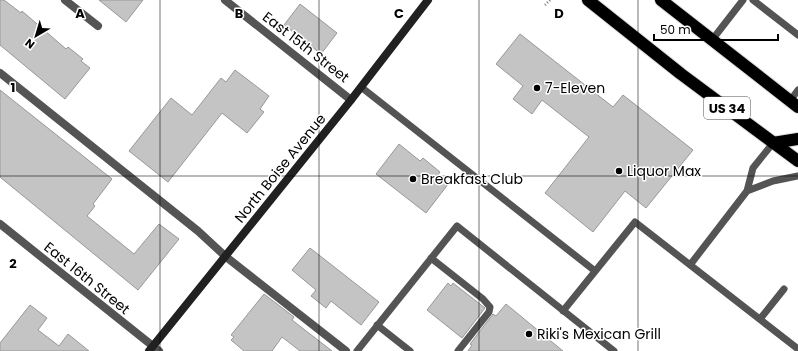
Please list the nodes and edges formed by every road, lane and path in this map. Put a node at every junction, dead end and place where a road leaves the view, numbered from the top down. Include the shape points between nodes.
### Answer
1 (65, 0) edge
2 (225, 0) edge
3 (428, 0) edge
4 (550, 0) edge
5 (588, 0) edge
6 (661, 0) edge
7 (743, 0) edge
8 (753, 0) edge
9 (545, 5) dead end
10 (98, 26) dead end
11 (798, 35) edge
12 (712, 40) junction
13 (0, 73) edge
14 (361, 87) junction
15 (798, 90) edge
16 (351, 100) junction
17 (794, 104) edge
18 (798, 139) edge
19 (773, 143) junction
20 (798, 161) edge
21 (798, 176) edge
22 (747, 191) junction
23 (0, 224) edge
24 (226, 256) junction
25 (431, 258) junction
26 (690, 265) junction
27 (595, 272) junction
28 (784, 289) dead end
29 (563, 311) junction
30 (760, 319) junction
31 (377, 325) junction
32 (798, 349) edge
33 (154, 350) edge
34 (346, 351) edge
35 (357, 351) edge
36 (410, 351) edge
37 (458, 351) edge
38 (614, 351) edge

1 - 10 street
2 - 16 street, East 15th Street
3 - 14 street, North Boise Avenue
4 - 9 path
5 - 19 highway, US 34 via 680,74
6 - 12 highway
7 - 12 lane
8 - 11 lane
12 - 17 highway
13 - 24 street via 193,226
14 - 16 street, North Boise Avenue
14 - 27 lane
15 - 17 lane
16 - 24 street, North Boise Avenue
18 - 19 highway
19 - 20 highway, US 34
19 - 22 lane via 753,168
21 - 22 lane via 773,181
22 - 26 lane
23 - 33 street, East 16th Street
24 - 33 street, North Boise Avenue
24 - 34 street
25 - 29 lane via 457,226
25 - 31 lane
25 - 37 lane via 484,299 490,307 489,312
26 - 27 lane via 635,222
26 - 30 lane
27 - 29 lane
28 - 30 lane
29 - 38 lane
30 - 32 lane
31 - 35 lane
31 - 36 lane

